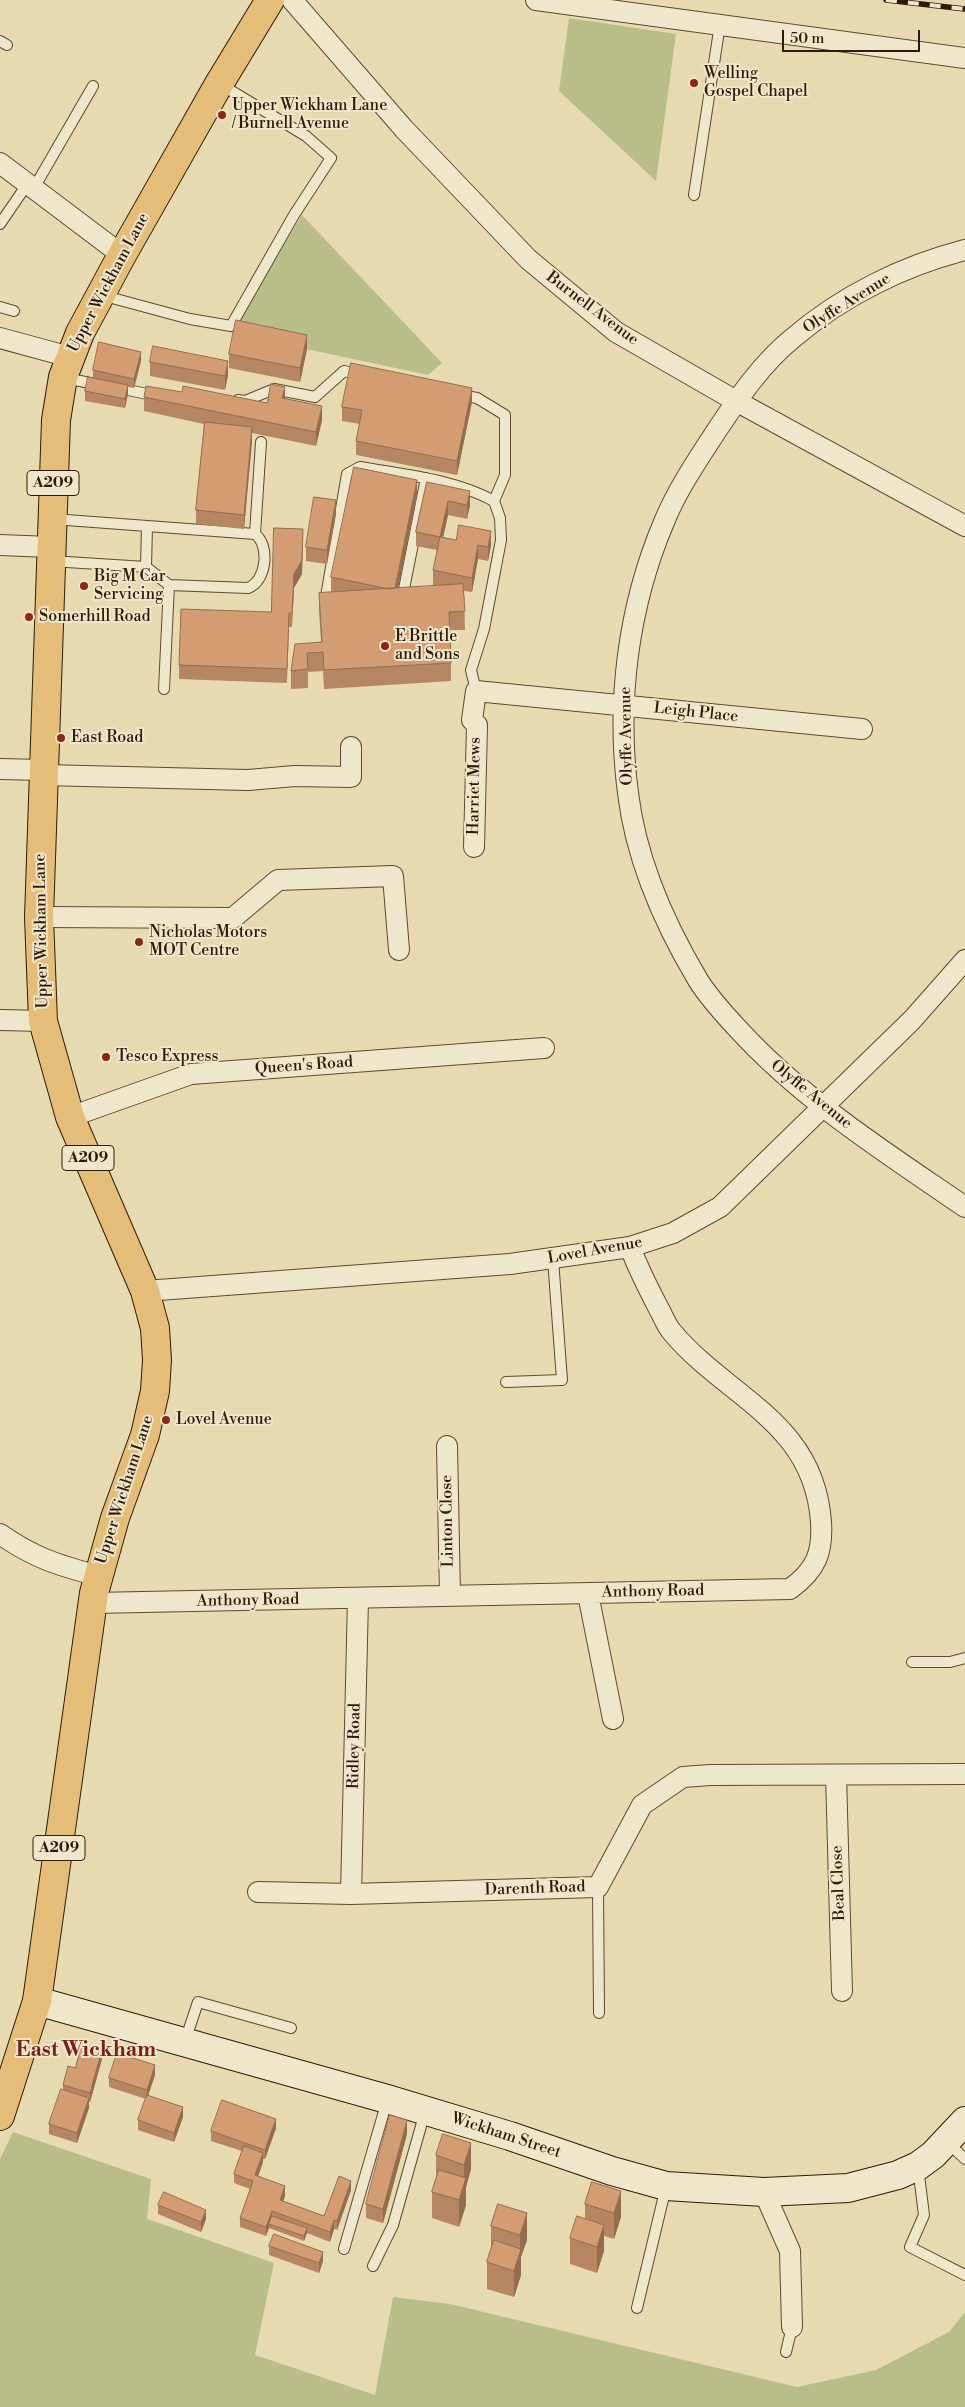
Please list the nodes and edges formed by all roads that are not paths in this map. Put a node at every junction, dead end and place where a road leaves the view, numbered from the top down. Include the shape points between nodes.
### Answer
1 (270, 0) edge
2 (292, 0) edge
3 (536, 0) edge
4 (720, 24) junction
5 (965, 58) edge
6 (219, 84) junction
7 (93, 86) dead end
8 (0, 163) edge
9 (31, 186) junction
10 (694, 195) dead end
11 (0, 224) edge
12 (965, 250) edge
13 (122, 255) junction
14 (100, 295) junction
15 (0, 307) edge
16 (14, 311) dead end
17 (0, 338) edge
18 (66, 367) junction
19 (373, 377) edge
20 (449, 392) edge
21 (171, 393) edge
22 (226, 399) edge
23 (736, 401) junction
24 (261, 442) dead end
25 (426, 478) junction
26 (494, 501) junction
27 (52, 519) junction
28 (147, 526) junction
29 (965, 526) edge
30 (255, 534) junction
31 (0, 545) edge
32 (50, 554) junction
33 (146, 567) junction
34 (169, 584) junction
35 (403, 594) edge
36 (325, 602) edge
37 (164, 689) dead end
38 (476, 691) junction
39 (623, 706) junction
40 (862, 729) dead end
41 (352, 747) dead end
42 (0, 769) edge
43 (43, 773) junction
44 (474, 847) dead end
45 (39, 917) junction
46 (399, 950) dead end
47 (965, 960) edge
48 (0, 1020) edge
49 (43, 1021) junction
50 (544, 1048) dead end
51 (822, 1108) junction
52 (70, 1117) junction
53 (965, 1207) edge
54 (630, 1247) junction
55 (553, 1259) junction
56 (145, 1292) junction
57 (506, 1382) dead end
58 (447, 1446) dead end
59 (0, 1534) edge
60 (98, 1576) junction
61 (588, 1594) junction
62 (450, 1596) junction
63 (358, 1599) junction
64 (93, 1603) junction
65 (965, 1658) edge
66 (912, 1662) dead end
67 (613, 1719) dead end
68 (965, 1774) edge
69 (836, 1775) junction
70 (598, 1887) junction
71 (258, 1892) dead end
72 (351, 1894) junction
73 (842, 1991) dead end
74 (37, 2001) junction
75 (599, 2013) dead end
76 (291, 2028) dead end
77 (185, 2042) junction
78 (387, 2099) junction
79 (425, 2111) junction
80 (0, 2116) edge
81 (965, 2122) edge
82 (956, 2150) edge
83 (918, 2166) junction
84 (666, 2186) junction
85 (764, 2192) junction
86 (344, 2249) dead end
87 (373, 2266) dead end
88 (965, 2275) edge
89 (637, 2308) dead end
90 (792, 2327) joint
91 (786, 2352) dead end

1 - 6 main road, Upper Wickham Lane / A209
2 - 23 street, Burnell Avenue via 404,129 528,259 616,332
3 - 4 street
4 - 5 street
4 - 10 lane
6 - 13 main road, Upper Wickham Lane / A209
6 - 14 lane via 306,136 331,158 294,215 231,326 190,319
7 - 9 lane
8 - 9 street
9 - 11 lane
9 - 13 street
12 - 23 street, Olyffe Avenue via 888,276 827,312 791,339
13 - 14 main road, Upper Wickham Lane / A209
14 - 18 main road, Upper Wickham Lane / A209
15 - 16 lane
17 - 18 street
18 - 21 lane via 147,394
18 - 27 main road, Upper Wickham Lane / A209 via 56,420
19 - 22 lane via 344,371 315,397 274,389 245,401
20 - 26 lane via 477,398 504,415 506,475
23 - 29 street, Burnell Avenue
23 - 39 street, Olyffe Avenue via 665,519 647,567 631,633
24 - 30 lane
25 - 26 lane via 475,491
25 - 35 lane
25 - 36 lane via 360,467 347,474
26 - 38 lane via 500,518 501,540 484,629 471,670
27 - 28 lane
27 - 32 main road, Upper Wickham Lane / A209
28 - 30 lane
28 - 33 lane
30 - 34 lane via 261,538 263,548 263,571 255,585 248,588
31 - 32 street
32 - 33 lane
32 - 43 main road, Upper Wickham Lane / A209
33 - 34 lane
34 - 37 lane
38 - 39 street, Leigh Place
38 - 44 street, Harriet Mews via 472,720 477,725
39 - 40 street, Leigh Place
39 - 51 street, Olyffe Avenue via 628,796 637,839 653,891 676,941 700,984 728,1018 766,1059
41 - 43 street via 351,777 295,776 248,780
42 - 43 street
43 - 45 main road, Upper Wickham Lane / A209
45 - 46 street via 233,918 278,880 393,876
45 - 49 main road, Upper Wickham Lane / A209
47 - 51 street, Lovel Avenue via 912,1020
48 - 49 street
49 - 52 main road, Upper Wickham Lane / A209
50 - 52 street, Queen's Road via 191,1074
51 - 53 street, Olyffe Avenue
51 - 54 street, Lovel Avenue via 720,1208 673,1233
52 - 56 main road, Upper Wickham Lane / A209
54 - 55 street, Lovel Avenue
54 - 61 street, Anthony Road via 639,1272 670,1331 707,1367 783,1430 799,1452 813,1483 820,1511 822,1542 816,1562 804,1579 790,1589
55 - 56 street, Lovel Avenue
55 - 57 lane via 562,1380
56 - 60 main road, Upper Wickham Lane / A209 via 155,1328 155,1391 145,1435
58 - 62 street, Linton Close
59 - 60 street via 52,1564
60 - 64 main road, Upper Wickham Lane / A209
61 - 62 street, Anthony Road
61 - 67 street
62 - 63 street, Anthony Road
63 - 64 street, Anthony Road
63 - 72 street, Ridley Road
64 - 74 main road, Upper Wickham Lane / A209
65 - 66 lane via 950,1662
68 - 69 street, Darenth Road
69 - 70 street, Darenth Road via 683,1777 642,1805
69 - 73 street, Beal Close
70 - 72 street, Darenth Road
70 - 75 lane
71 - 72 street, Darenth Road
74 - 77 street, Wickham Street
74 - 80 main road, Upper Wickham Lane / A209
76 - 77 lane via 198,2002
77 - 78 street, Wickham Street
78 - 79 street, Wickham Street
78 - 86 lane
79 - 84 street, Wickham Street
79 - 87 lane via 392,2225
81 - 82 street, Wickham Street
82 - 83 street, Wickham Street
83 - 85 street, Wickham Street via 898,2175 848,2188
83 - 88 lane via 924,2215 910,2247
84 - 85 street, Wickham Street
84 - 89 lane
85 - 90 street via 790,2251
90 - 91 lane

